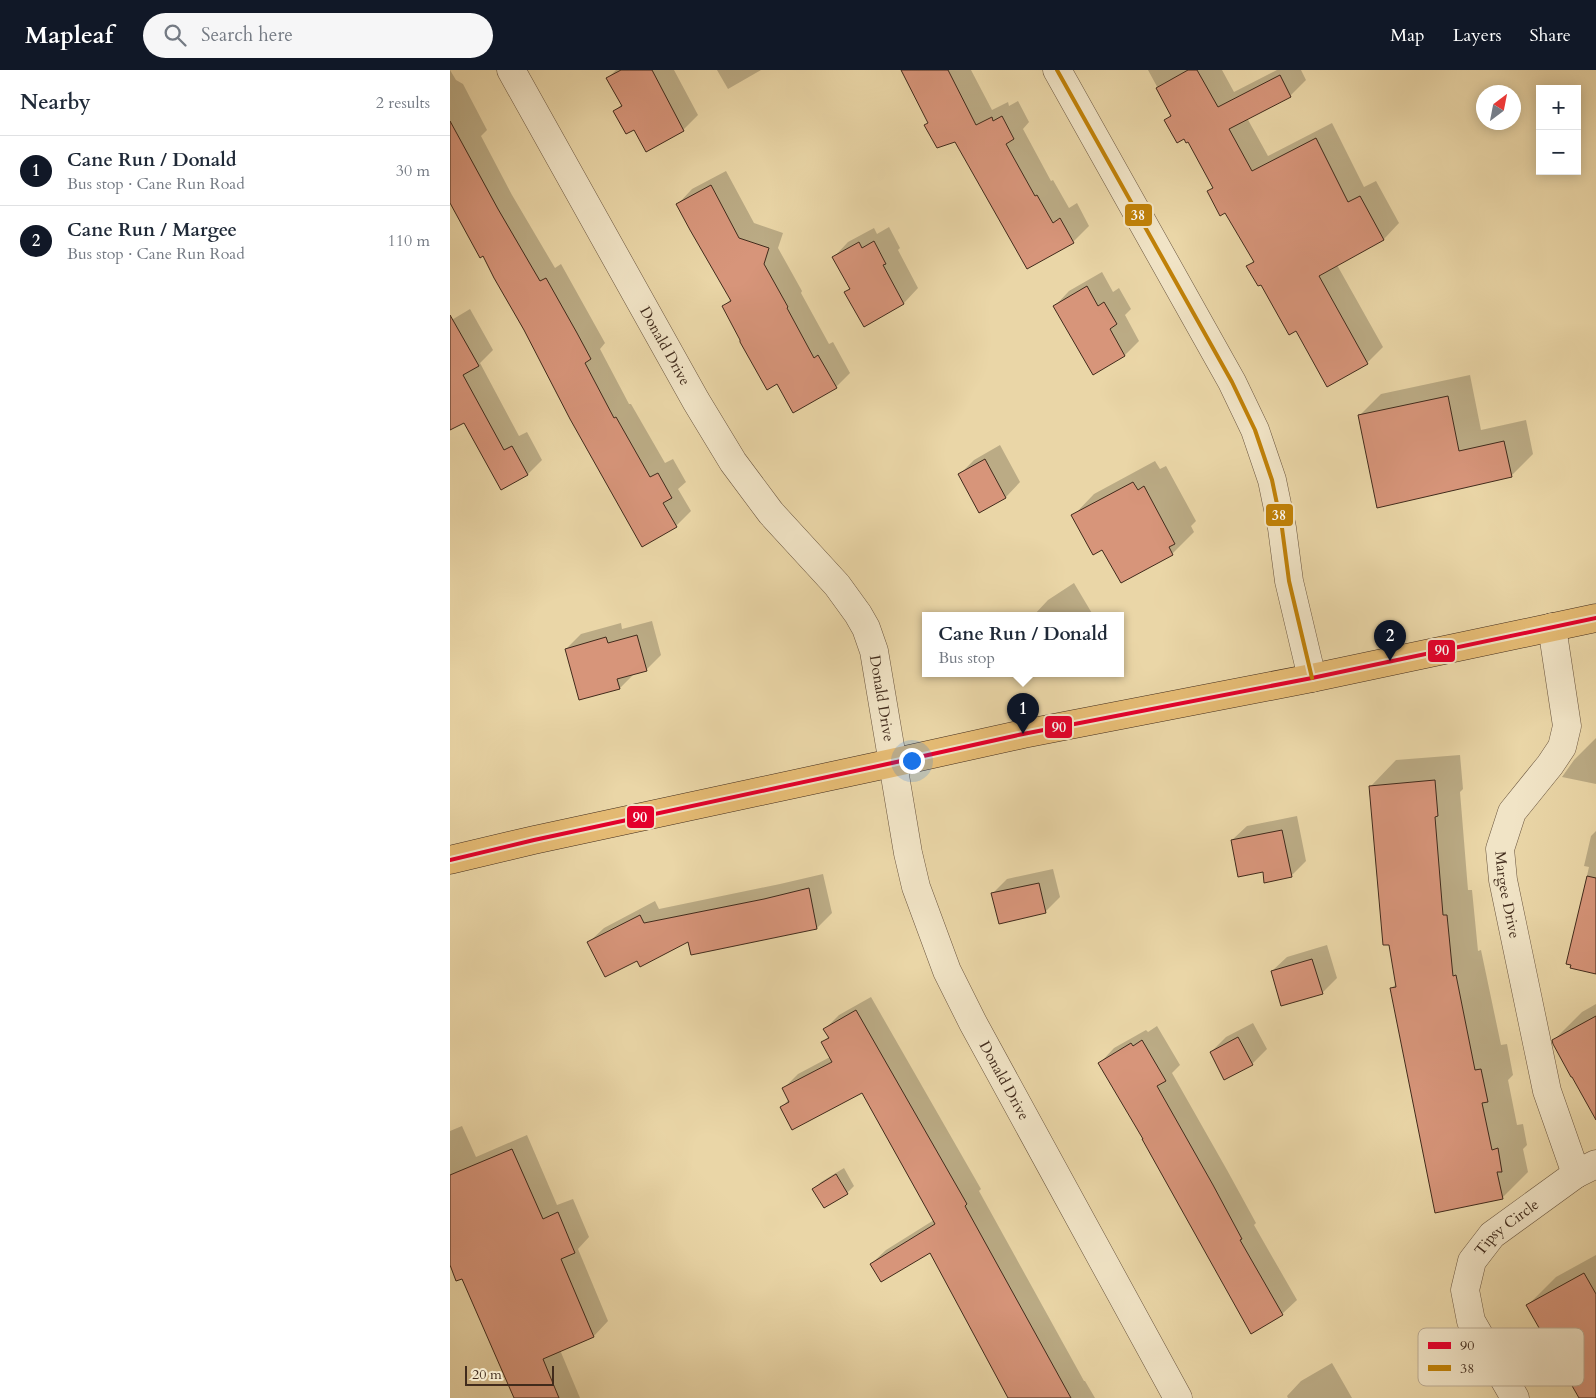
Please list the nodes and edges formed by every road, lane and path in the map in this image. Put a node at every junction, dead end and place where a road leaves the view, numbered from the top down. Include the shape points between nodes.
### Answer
1 (511, 70) edge
2 (1057, 70) edge
3 (1596, 618) edge
4 (1552, 627) junction
5 (1312, 678) junction
6 (892, 763) junction
7 (450, 860) edge
8 (1586, 1169) edge
9 (1474, 1328) edge
10 (1508, 1386) edge
11 (1178, 1398) edge
12 (1515, 1398) edge

1 - 6 street, Donald Drive via 732,462 771,513 837,585 866,628 874,651
2 - 5 street via 1255,430 1272,480 1289,581
3 - 4 highway
4 - 5 highway
4 - 8 street, Margee Drive via 1567,726 1562,747 1512,812 1500,849 1503,880 1547,1091
5 - 6 highway
6 - 7 highway
6 - 11 street, Donald Drive via 916,888 947,971
8 - 9 street, Tipsy Circle via 1492,1234 1472,1261 1465,1290
10 - 12 street, Tipsy Circle

